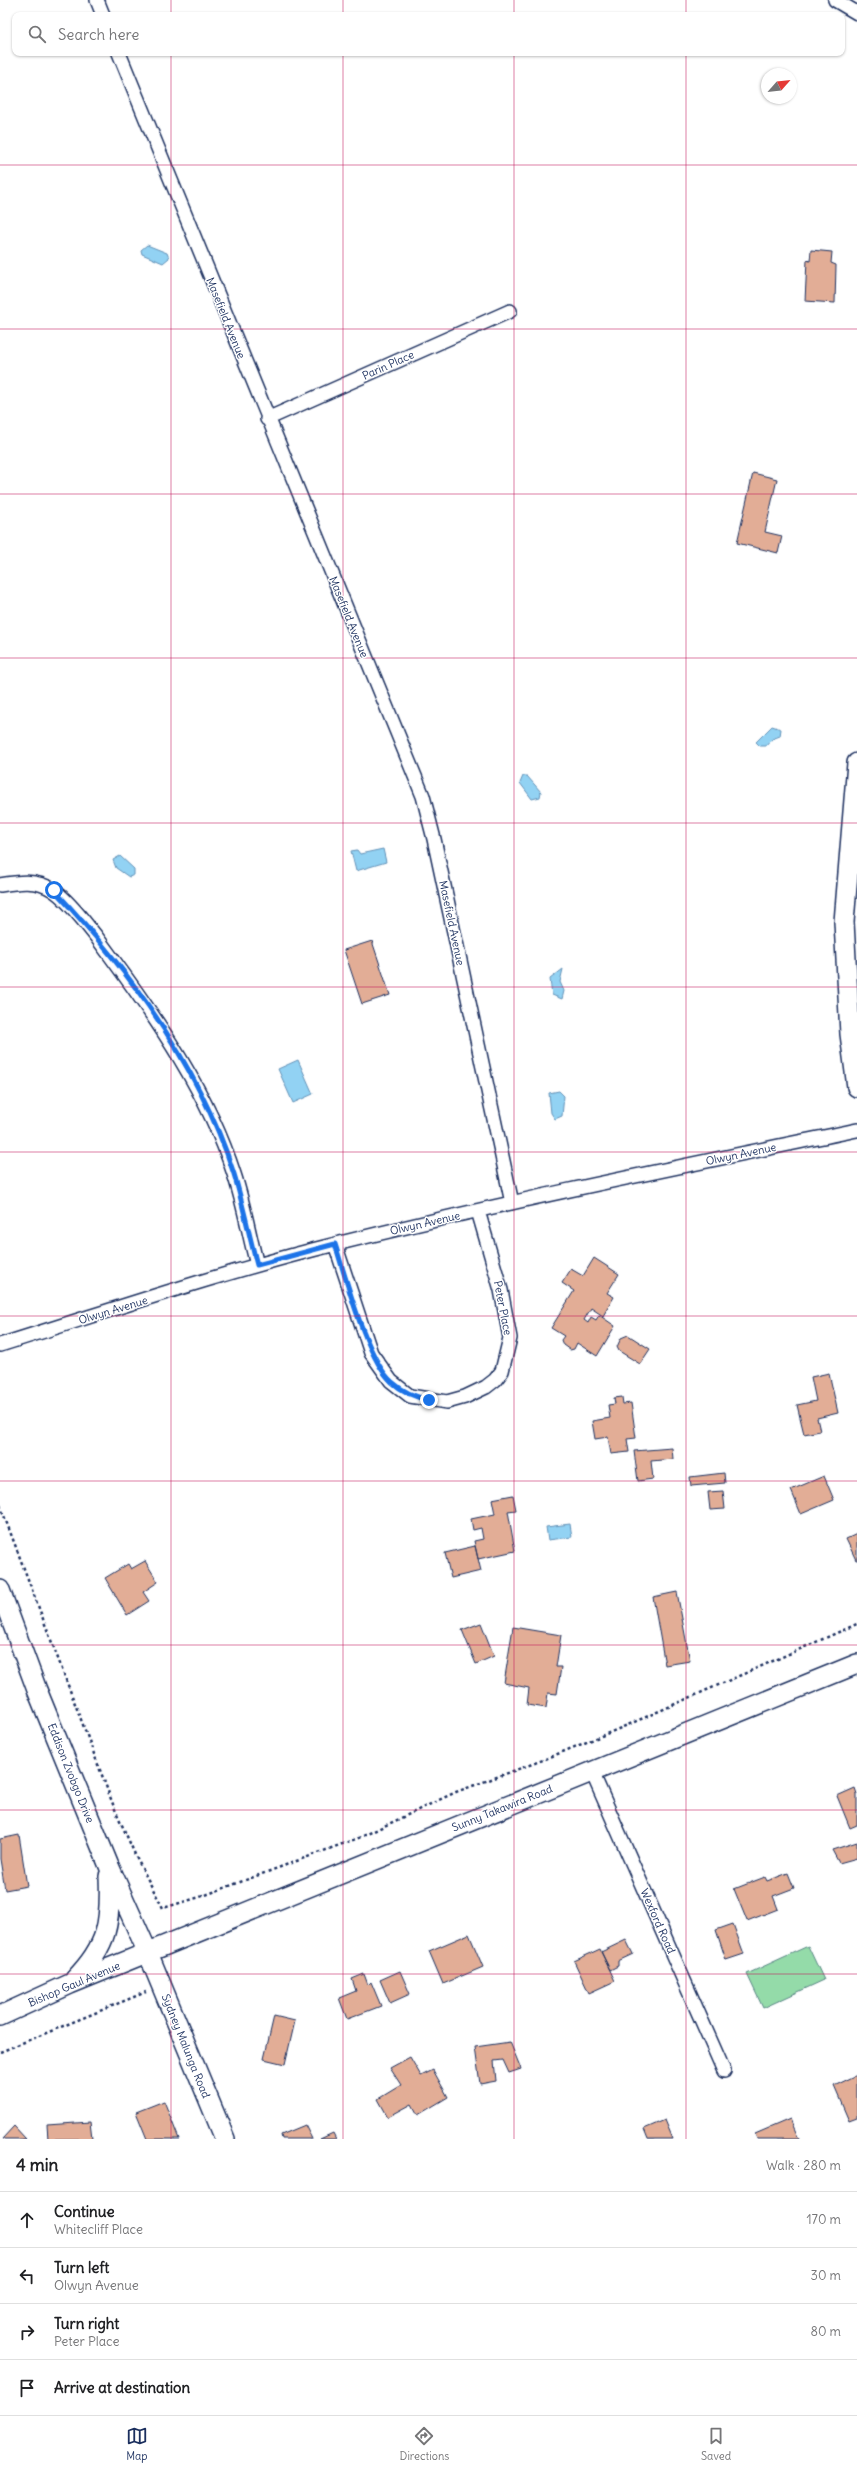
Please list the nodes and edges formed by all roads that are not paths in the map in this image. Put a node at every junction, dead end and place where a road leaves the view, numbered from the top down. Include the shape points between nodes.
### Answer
1 (97, 0) edge
2 (835, 0) edge
3 (102, 12) edge
4 (857, 13) edge
5 (120, 56) edge
6 (510, 311) dead end
7 (267, 419) junction
8 (857, 763) edge
9 (0, 885) edge
10 (854, 1034) edge
11 (857, 1087) edge
12 (857, 1130) edge
13 (512, 1203) junction
14 (478, 1210) junction
15 (335, 1244) junction
16 (257, 1265) junction
17 (0, 1345) edge
18 (0, 1590) edge
19 (857, 1664) edge
20 (592, 1772) junction
21 (109, 1866) junction
22 (148, 1953) junction
23 (70, 1984) junction
24 (0, 2016) edge
25 (724, 2071) dead end
26 (225, 2139) edge

1 - 3 street
2 - 4 street
5 - 7 street, Masefield Avenue
6 - 7 street, Parin Place
7 - 13 street, Masefield Avenue via 423,796
8 - 10 main road via 844,922
9 - 16 street via 38,883 54,890 92,930 141,998 180,1056 211,1116 234,1174
10 - 11 main road
12 - 13 street, Olwyn Avenue
13 - 14 street, Olwyn Avenue
14 - 15 street, Olwyn Avenue
14 - 15 street, Peter Place via 501,1290 510,1338 502,1371 495,1380 465,1397 447,1402 410,1396 390,1381 371,1352
15 - 16 street, Olwyn Avenue
16 - 17 street, Olwyn Avenue
18 - 21 main road, Eddison Zvobgo Drive via 37,1690
19 - 20 main road, Sunny Takawira Road
20 - 22 main road, Sunny Takawira Road
20 - 25 street, Wexford Road
21 - 22 main road, Eddison Zvobgo Drive
21 - 23 main road via 110,1918 92,1961
22 - 23 main road, Bishop Gaul Avenue
22 - 26 main road, Sydney Malunga Road
23 - 24 main road, Bishop Gaul Avenue

